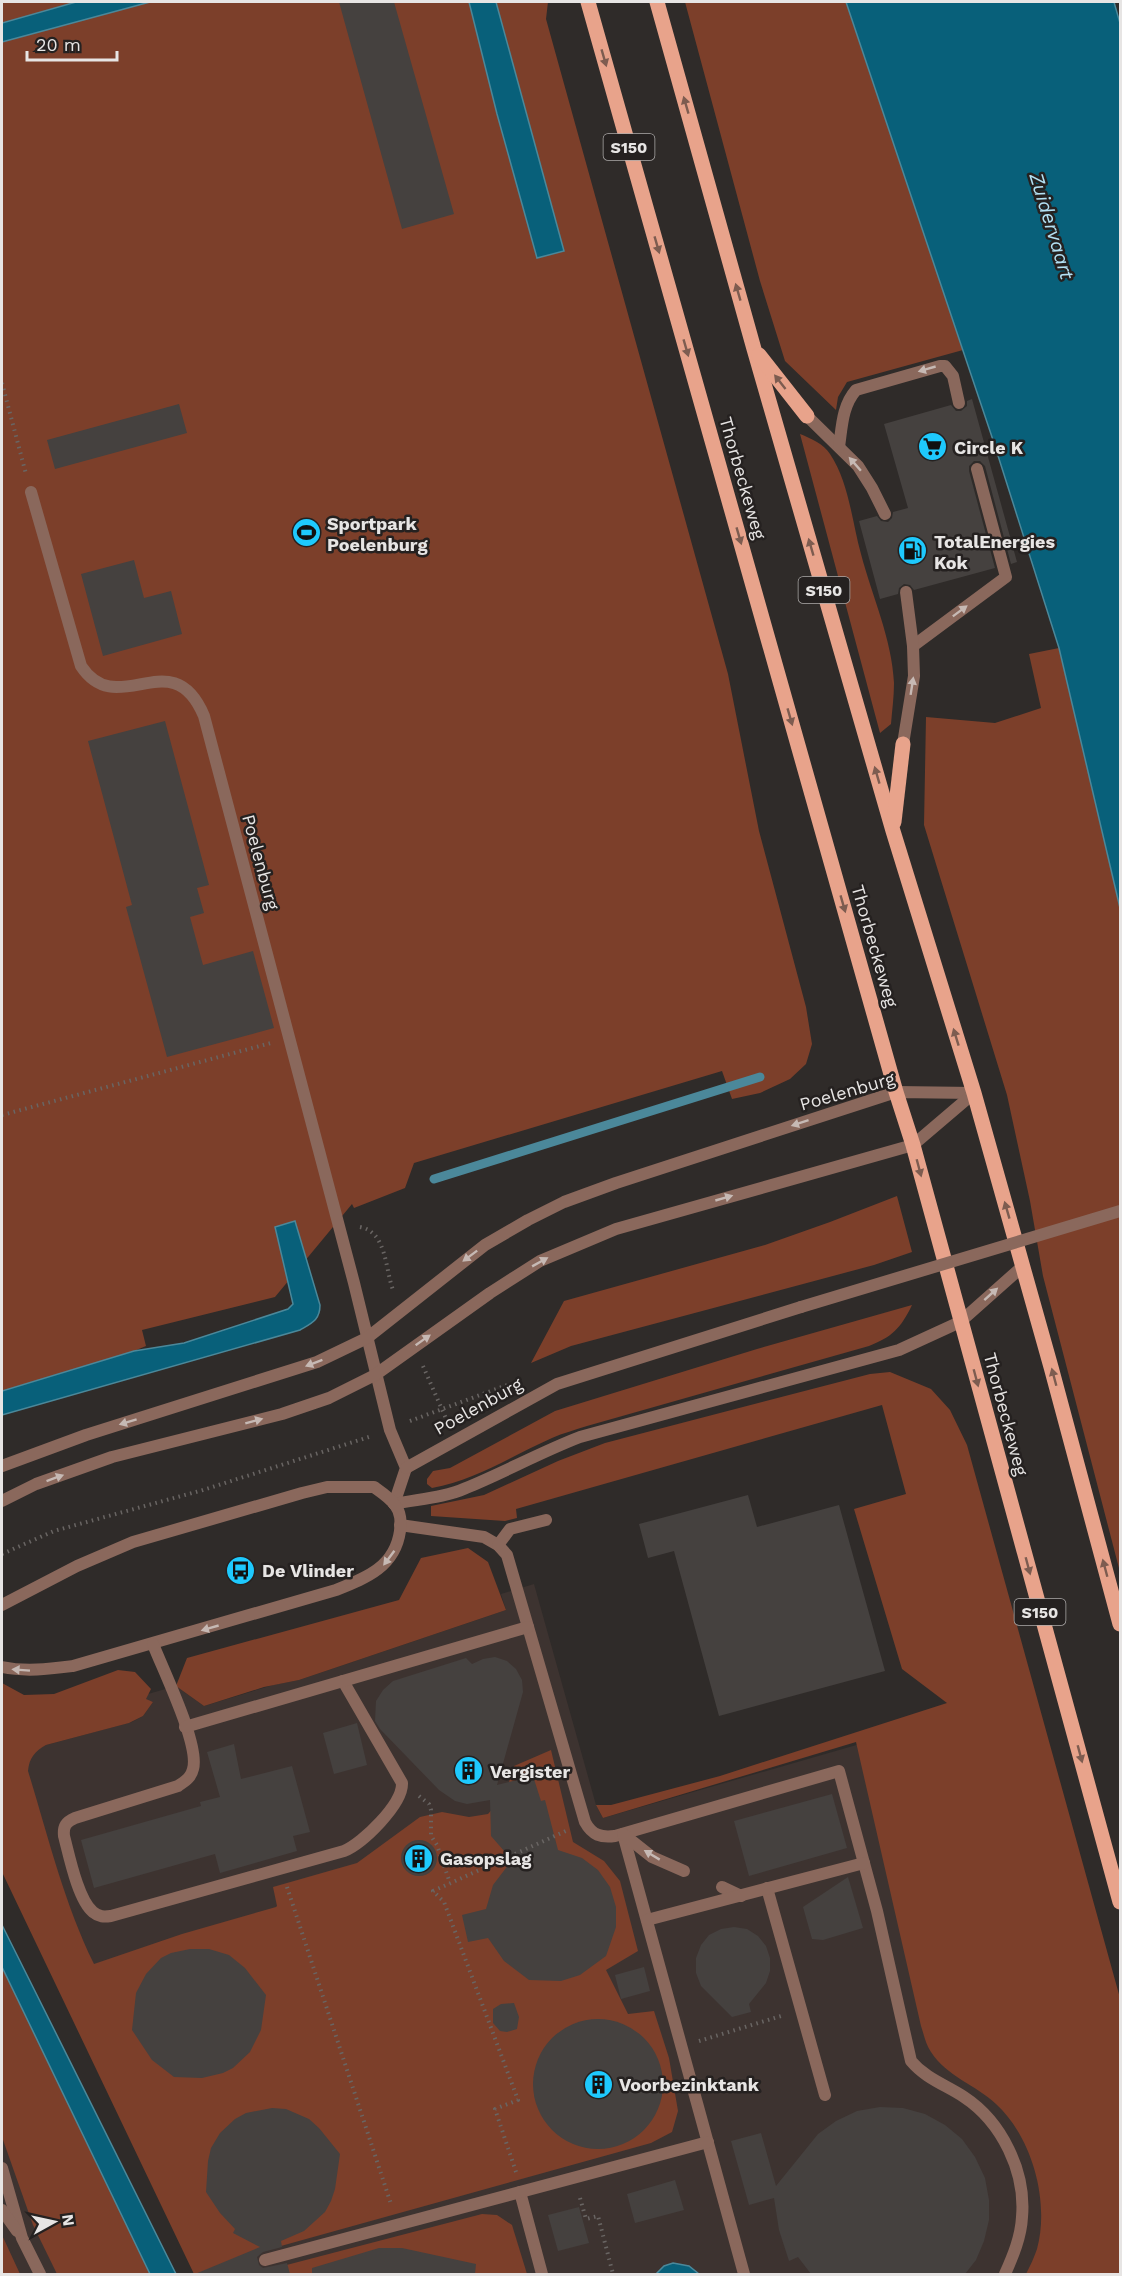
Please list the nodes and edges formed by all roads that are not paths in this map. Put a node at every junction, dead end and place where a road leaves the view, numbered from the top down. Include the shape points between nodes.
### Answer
1 (588, 2) edge
2 (657, 2) edge
3 (754, 349) junction
4 (959, 403) dead end
5 (807, 416) joint
6 (839, 447) junction
7 (977, 469) dead end
8 (32, 492) road end
9 (885, 514) dead end
10 (906, 592) dead end
11 (913, 646) junction
12 (903, 744) joint
13 (893, 831) junction
14 (896, 1092) junction
15 (974, 1093) junction
16 (912, 1145) junction
17 (1120, 1211) edge
18 (1023, 1266) junction
19 (960, 1322) junction
20 (367, 1338) junction
21 (375, 1375) junction
22 (2, 1466) edge
23 (406, 1468) junction
24 (2, 1501) edge
25 (394, 1504) junction
26 (546, 1520) dead end
27 (400, 1525) junction
28 (498, 1545) junction
29 (2, 1605) edge
30 (1120, 1624) edge
31 (528, 1627) junction
32 (153, 1644) junction
33 (2, 1667) edge
34 (343, 1681) junction
35 (185, 1727) junction
36 (623, 1834) junction
37 (864, 1863) junction
38 (684, 1871) dead end
39 (722, 1887) dead end
40 (767, 1888) junction
41 (741, 1896) junction
42 (1120, 1902) edge
43 (647, 1920) junction
44 (825, 2095) dead end
45 (708, 2142) junction
46 (2, 2168) edge
47 (521, 2191) junction
48 (2, 2210) edge
49 (22, 2238) junction
50 (265, 2260) dead end
51 (40, 2274) edge
52 (542, 2274) edge
53 (744, 2274) edge
54 (1005, 2274) edge

1 -> 14 main road, Thorbeckeweg / S150
3 -> 2 main road, S150
5 -> 3 main road
13 -> 3 main road, S150
4 -> 6 street via 953,376 945,366 856,390 844,410
5 - 6 street
9 -> 6 street via 858,466
11 -> 7 street via 1006,577
8 - 20 street, Poelenburg via 81,666 89,679 104,687 175,683 198,701
10 - 11 street
12 -> 11 street via 914,676
12 - 13 main road
15 -> 13 main road, S150
14 - 15 street, Poelenburg
14 - 16 main road, Thorbeckeweg / S150
14 -> 20 street, Poelenburg via 564,1202 485,1245
15 - 16 street
18 -> 15 main road, S150
16 -> 19 main road, Thorbeckeweg / S150
21 -> 16 street via 490,1293 540,1261 579,1243
17 - 23 street, Poelenburg, bridge via 557,1384
19 -> 18 street
30 -> 18 main road, S150
19 - 25 street via 899,1350 580,1437 465,1489
19 -> 42 main road, Thorbeckeweg / S150
20 - 21 street, Poelenburg
20 -> 22 street, Poelenburg via 317,1362 86,1435
21 - 23 street, Poelenburg via 390,1430
24 -> 21 street via 36,1484 112,1457 282,1414 329,1398
23 - 25 street
25 - 27 street via 401,1516
25 - 29 street via 374,1487 327,1487 302,1492 133,1542
26 - 28 street via 510,1529
27 - 28 street via 484,1537
27 -> 32 street via 398,1544 390,1558 376,1572 358,1581 326,1594
28 - 31 street via 507,1555
31 - 34 street
31 - 36 street via 585,1822 600,1836
32 -> 33 street via 73,1666 37,1670
32 - 35 street
34 - 35 street
34 - 35 street via 400,1778 402,1788 370,1834 356,1846 102,1917 83,1899 63,1828 75,1818 178,1786 190,1778 193,1753
36 - 37 street via 839,1771
38 -> 36 street via 652,1857
36 - 43 street
37 - 40 street
37 - 54 street via 911,2061 987,2116 1015,2164 1022,2191 1022,2218 1016,2250
39 - 41 street
40 - 41 street
40 - 44 street
41 - 43 street
43 - 45 street
45 - 47 street
45 - 53 street
46 - 49 street
47 - 50 street
47 - 52 street
48 - 49 street
49 - 51 street

